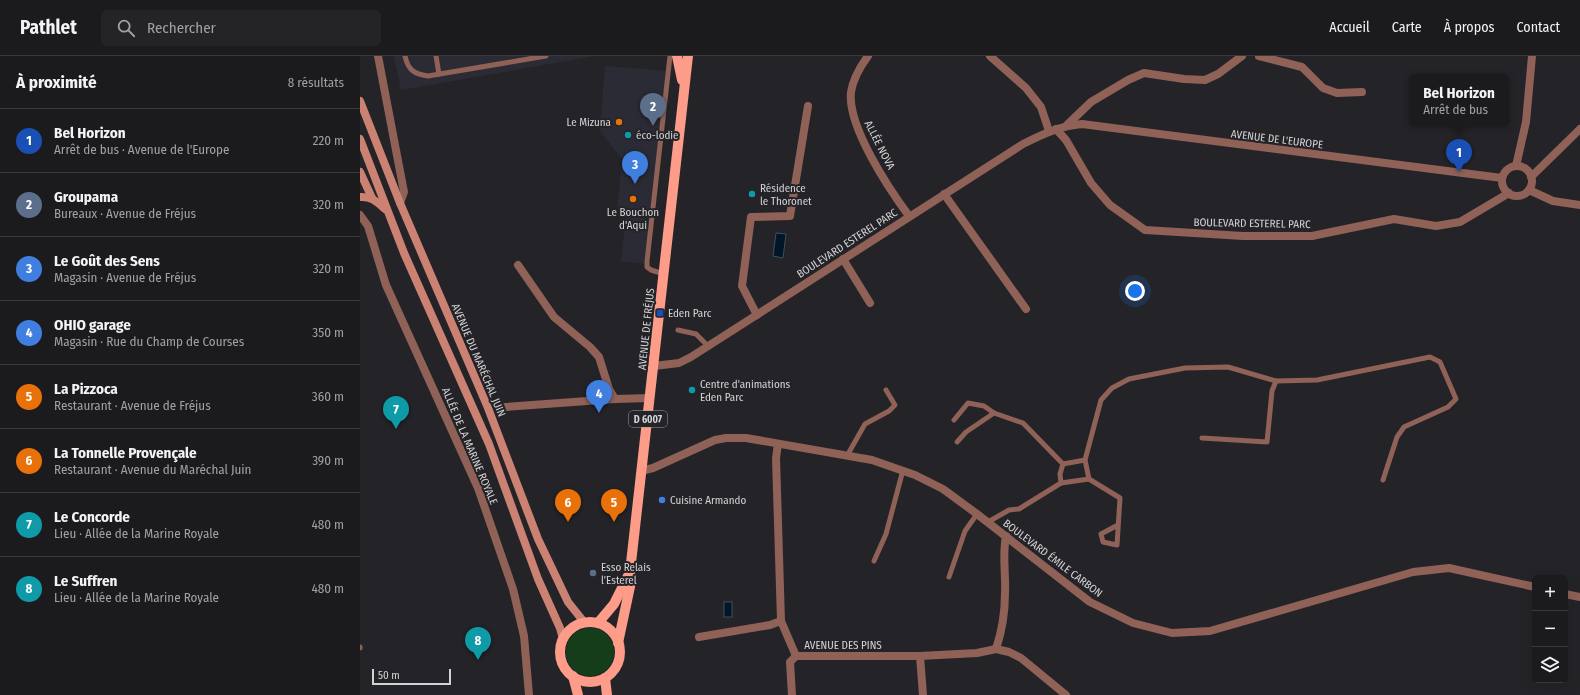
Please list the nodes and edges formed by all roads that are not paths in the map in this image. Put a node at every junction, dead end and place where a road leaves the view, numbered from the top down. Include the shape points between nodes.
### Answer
1 (378, 56) edge
2 (405, 56) edge
3 (436, 56) edge
4 (504, 56) edge
5 (546, 56) edge
6 (670, 56) edge
7 (677, 56) edge
8 (688, 56) edge
9 (868, 56) edge
10 (990, 56) edge
11 (1242, 56) edge
12 (1259, 56) edge
13 (1532, 56) edge
14 (526, 57) edge
15 (507, 62) junction
16 (439, 74) junction
17 (684, 89) junction
18 (1362, 92) dead end
19 (360, 102) edge
20 (808, 106) dead end
21 (1067, 125) junction
22 (1580, 129) edge
23 (1053, 130) junction
24 (360, 139) edge
25 (1516, 166) junction
26 (360, 172) edge
27 (1531, 176) junction
28 (1502, 178) junction
29 (1528, 190) junction
30 (944, 194) junction
31 (1509, 194) junction
32 (360, 197) edge
33 (372, 198) junction
34 (400, 203) junction
35 (1580, 206) edge
36 (386, 210) junction
37 (360, 215) edge
38 (910, 216) junction
39 (843, 259) junction
40 (518, 265) dead end
41 (664, 274) junction
42 (870, 302) dead end
43 (1026, 309) dead end
44 (757, 315) junction
45 (678, 330) dead end
46 (709, 346) junction
47 (654, 366) junction
48 (1276, 381) junction
49 (886, 390) dead end
50 (650, 398) junction
51 (615, 399) junction
52 (506, 407) dead end
53 (994, 412) junction
54 (954, 420) dead end
55 (1202, 438) dead end
56 (957, 442) dead end
57 (778, 444) junction
58 (848, 454) junction
59 (1085, 460) junction
60 (1063, 464) junction
61 (903, 470) junction
62 (641, 471) junction
63 (1089, 479) junction
64 (1383, 480) dead end
65 (1061, 483) junction
66 (977, 514) junction
67 (988, 522) junction
68 (1118, 525) junction
69 (1006, 536) junction
70 (874, 561) dead end
71 (630, 572) junction
72 (949, 577) dead end
73 (1532, 586) edge
74 (1568, 595) edge
75 (1580, 597) edge
76 (781, 621) junction
77 (584, 622) junction
78 (598, 623) junction
79 (699, 637) dead end
80 (563, 639) junction
81 (618, 643) junction
82 (996, 649) junction
83 (796, 656) junction
84 (920, 656) junction
85 (573, 676) junction
86 (604, 678) junction
87 (577, 694) edge
88 (529, 695) edge
89 (607, 695) edge
90 (792, 695) edge
91 (923, 695) edge
92 (1066, 695) edge

1 - 34 street via 404,192
2 - 16 lane via 411,70 418,74
3 - 16 lane
4 - 15 lane
5 - 14 lane
6 - 41 lane via 647,260 651,270
7 - 17 main road, AVENUE DE FRÉJUS / D 6007
8 - 17 main road, AVENUE DE FRÉJUS / D 6007
9 - 38 street, ALLÉE NOVA via 859,69 851,91 851,105 857,126 879,169
10 - 23 street via 1026,88 1041,106
11 - 21 street via 1218,74 1205,80 1144,73 1091,102
12 - 18 street via 1302,67 1323,88 1337,93
13 - 25 street via 1526,122
14 - 15 lane
15 - 16 lane
17 - 41 main road, AVENUE DE FRÉJUS / D 6007
19 - 34 main road, AVENUE DU MARÉCHAL JUIN
20 - 44 street via 790,216 751,217 742,286
21 - 23 street, AVENUE DE L'EUROPE
21 - 28 street, AVENUE DE L'EUROPE via 1082,124
22 - 27 street
23 - 30 street, BOULEVARD ESTEREL PARC via 1023,144
23 - 31 street, BOULEVARD ESTEREL PARC via 1066,140 1091,183 1110,205 1145,230 1243,236 1312,236 1394,219 1436,226 1460,222
24 - 36 main road
25 - 27 street via 1526,169
25 - 28 street via 1507,169
26 - 33 main road
27 - 29 street
28 - 31 street via 1503,187
29 - 31 street via 1522,195
29 - 35 street via 1554,201
30 - 38 street, BOULEVARD ESTEREL PARC
30 - 43 street
32 - 33 main road
33 - 36 main road
34 - 77 main road, AVENUE DU MARÉCHAL JUIN via 488,408 538,539 568,602
36 - 80 main road via 478,419
37 - 88 street, ALLÉE DE LA MARINE ROYALE via 368,226 386,285 425,367 480,495 513,589 524,636
38 - 39 street, BOULEVARD ESTEREL PARC
39 - 42 street
39 - 44 street, BOULEVARD ESTEREL PARC
40 - 51 street via 554,317 598,356
41 - 47 main road, AVENUE DE FRÉJUS / D 6007
44 - 46 street, BOULEVARD ESTEREL PARC
45 - 46 lane via 696,334
46 - 47 street, BOULEVARD ESTEREL PARC via 679,363
47 - 50 main road, AVENUE DE FRÉJUS / D 6007
48 - 55 lane via 1272,391 1267,442
48 - 59 lane via 1228,367 1185,368 1129,379 1112,388 1101,400
48 - 64 lane via 1317,380 1430,357 1440,362 1456,399 1448,408 1404,427 1397,438
49 - 58 lane via 895,405 865,424
50 - 51 street
50 - 62 main road, AVENUE DE FRÉJUS / D 6007
51 - 52 street
53 - 54 lane via 984,406 968,403
53 - 56 lane via 966,432
53 - 60 lane via 1023,423
57 - 58 street, BOULEVARD ÉMILE CARBON
57 - 62 street, BOULEVARD ÉMILE CARBON via 746,438 726,438
57 - 76 street, AVENUE DES PINS via 776,458
58 - 61 street, BOULEVARD ÉMILE CARBON
59 - 60 lane
59 - 63 lane
60 - 65 lane
61 - 66 street, BOULEVARD ÉMILE CARBON via 943,489
61 - 70 lane via 886,534
62 - 71 main road, AVENUE DE FRÉJUS / D 6007
63 - 65 lane
63 - 68 lane via 1120,498
65 - 67 lane via 1019,509 1009,510
66 - 67 street, BOULEVARD ÉMILE CARBON
66 - 72 lane via 965,531
67 - 69 street, BOULEVARD ÉMILE CARBON
68 - 68 lane via 1117,545 1103,542 1101,534
69 - 73 street, BOULEVARD ÉMILE CARBON via 1090,602 1133,624 1172,633 1210,630 1413,572 1449,568
69 - 82 street via 1002,631
71 - 78 main road, AVENUE DE FRÉJUS / D 6007 via 614,604
71 - 81 main road, AVENUE DE FRÉJUS / D 6007 via 628,606
74 - 75 street
76 - 79 street
76 - 83 street, AVENUE DES PINS
77 - 78 main road
77 - 80 main road via 569,630
78 - 81 main road via 614,634
80 - 85 main road via 560,654 562,662
81 - 86 main road via 618,660 611,673
82 - 84 street, AVENUE DES PINS via 977,653
82 - 92 street, AVENUE DES PINS via 1021,658
83 - 84 street, AVENUE DES PINS
83 - 90 street via 790,662
84 - 91 street
85 - 86 main road via 588,682
85 - 87 main road
86 - 89 main road

